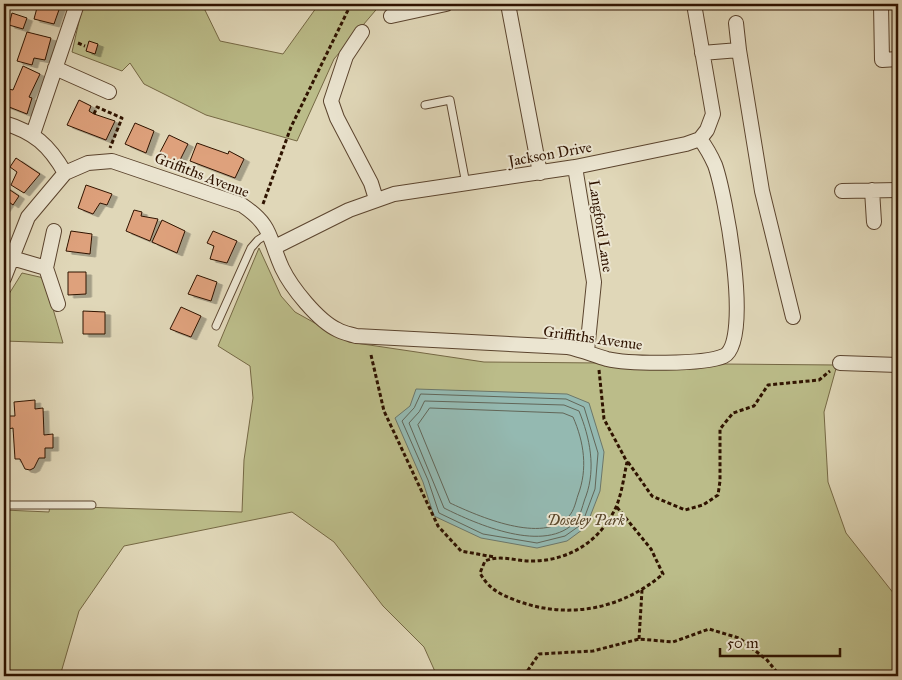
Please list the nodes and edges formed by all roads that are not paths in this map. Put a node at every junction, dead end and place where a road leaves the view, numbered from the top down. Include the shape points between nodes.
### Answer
1 (77, 4) edge
2 (446, 4) edge
3 (508, 4) edge
4 (694, 4) edge
5 (881, 4) edge
6 (391, 16) dead end
7 (736, 23) dead end
8 (362, 32) dead end
9 (739, 50) junction
10 (702, 53) junction
11 (898, 59) edge
12 (55, 68) junction
13 (109, 92) dead end
14 (424, 105) dead end
15 (4, 123) edge
16 (33, 134) junction
17 (700, 139) junction
18 (575, 167) junction
19 (65, 173) junction
20 (540, 173) junction
21 (466, 184) junction
22 (872, 190) junction
23 (898, 190) edge
24 (842, 191) dead end
25 (376, 199) junction
26 (874, 222) dead end
27 (54, 231) dead end
28 (269, 233) junction
29 (275, 247) junction
30 (12, 258) junction
31 (46, 268) junction
32 (4, 278) edge
33 (58, 304) dead end
34 (793, 317) dead end
35 (216, 326) dead end
36 (587, 351) junction
37 (840, 363) road end
38 (898, 365) edge
39 (4, 505) edge
40 (92, 505) dead end

1 - 12 street
2 - 6 street
3 - 20 street
4 - 10 street
5 - 11 street via 882,60
7 - 9 street
8 - 25 street via 346,56 331,102 371,182
9 - 10 street
9 - 34 street via 762,190
10 - 17 street via 713,114
12 - 13 street
12 - 16 street
14 - 21 lane via 450,100
15 - 16 street
16 - 19 street via 57,159
17 - 18 street, Jackson Drive
17 - 36 street, Griffiths Avenue via 715,166 736,275 738,305 734,344 723,356 709,360 656,363 603,357
18 - 20 street, Jackson Drive
18 - 36 street, Langford Lane via 594,282
19 - 28 street, Griffiths Avenue via 88,163 112,160 242,205 260,218
19 - 30 street, Griffiths Avenue via 28,217
20 - 21 street, Jackson Drive
21 - 25 street, Jackson Drive
22 - 23 street
22 - 24 street
22 - 26 street
25 - 29 street, Jackson Drive
27 - 31 street
28 - 29 street, Griffiths Avenue
28 - 35 lane via 250,248
29 - 36 street, Griffiths Avenue via 293,287 338,330 356,336 567,347
30 - 31 street
30 - 32 street, Griffiths Avenue
31 - 33 street
37 - 38 street
39 - 40 lane

